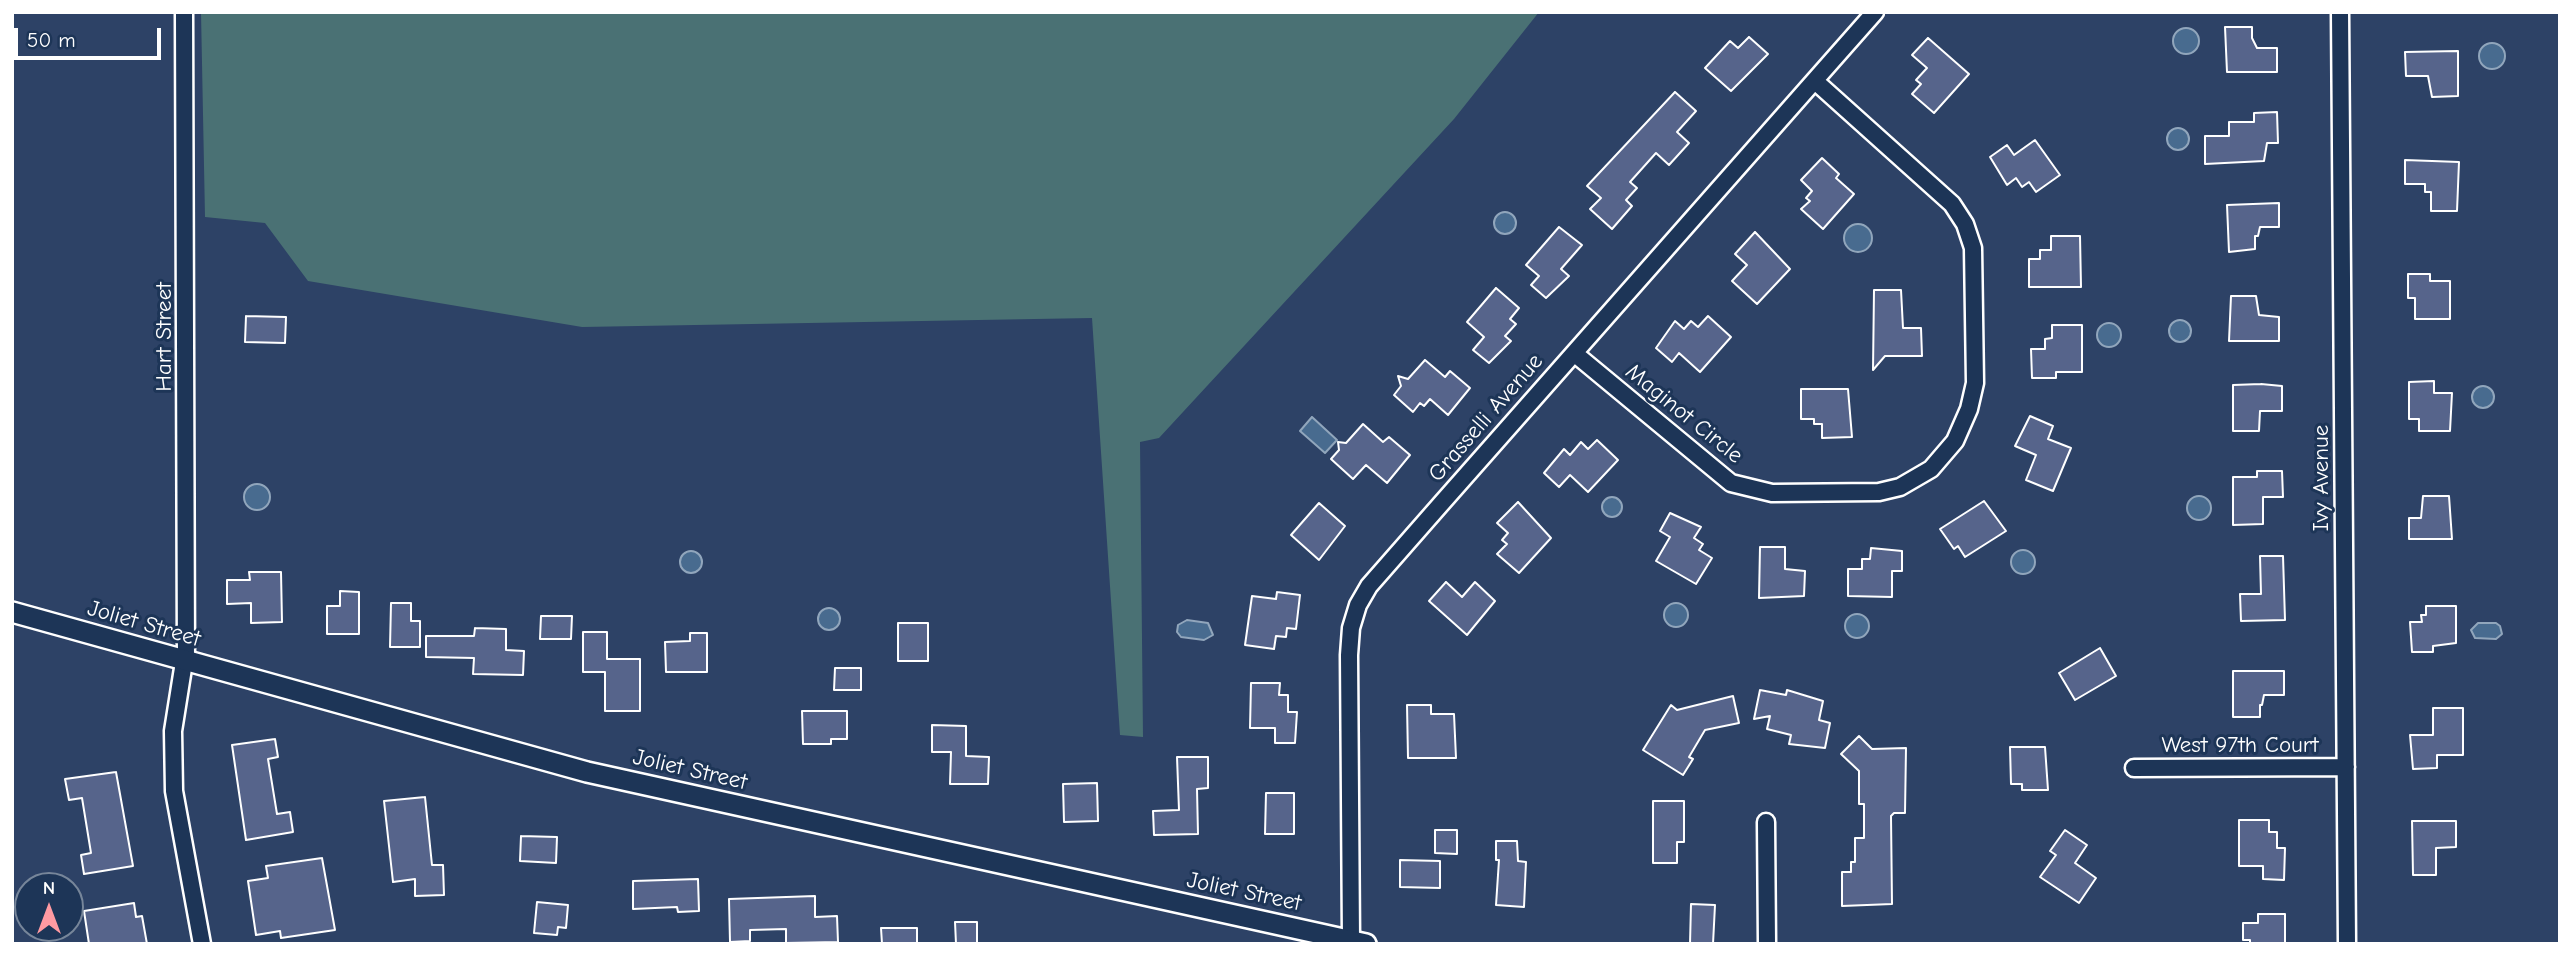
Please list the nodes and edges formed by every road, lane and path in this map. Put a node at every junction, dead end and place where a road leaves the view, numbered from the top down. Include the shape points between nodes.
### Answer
1 (184, 12) edge
2 (1875, 12) edge
3 (2340, 12) edge
4 (1815, 81) junction
5 (1574, 353) junction
6 (12, 612) edge
7 (185, 662) junction
8 (2346, 767) junction
9 (2134, 768) dead end
10 (1766, 822) dead end
11 (1359, 942) edge
12 (202, 944) edge
13 (1768, 944) edge
14 (2347, 944) edge

1 - 7 street, Hart Street
2 - 4 street, Grasselli Avenue
3 - 8 street, Ivy Avenue
4 - 5 street, Grasselli Avenue
4 - 5 street, Maginot Circle via 1952,204 1965,224 1973,248 1975,383 1955,442 1931,469 1900,487 1878,492 1757,491 1731,483
5 - 11 street, Grasselli Avenue via 1369,586 1358,605 1349,655
6 - 7 street, Joliet Street
7 - 11 street, Joliet Street via 587,772
7 - 12 street, Hart Street via 173,731 173,782
8 - 9 street, West 97th Court
8 - 14 street, Ivy Avenue
10 - 13 street

